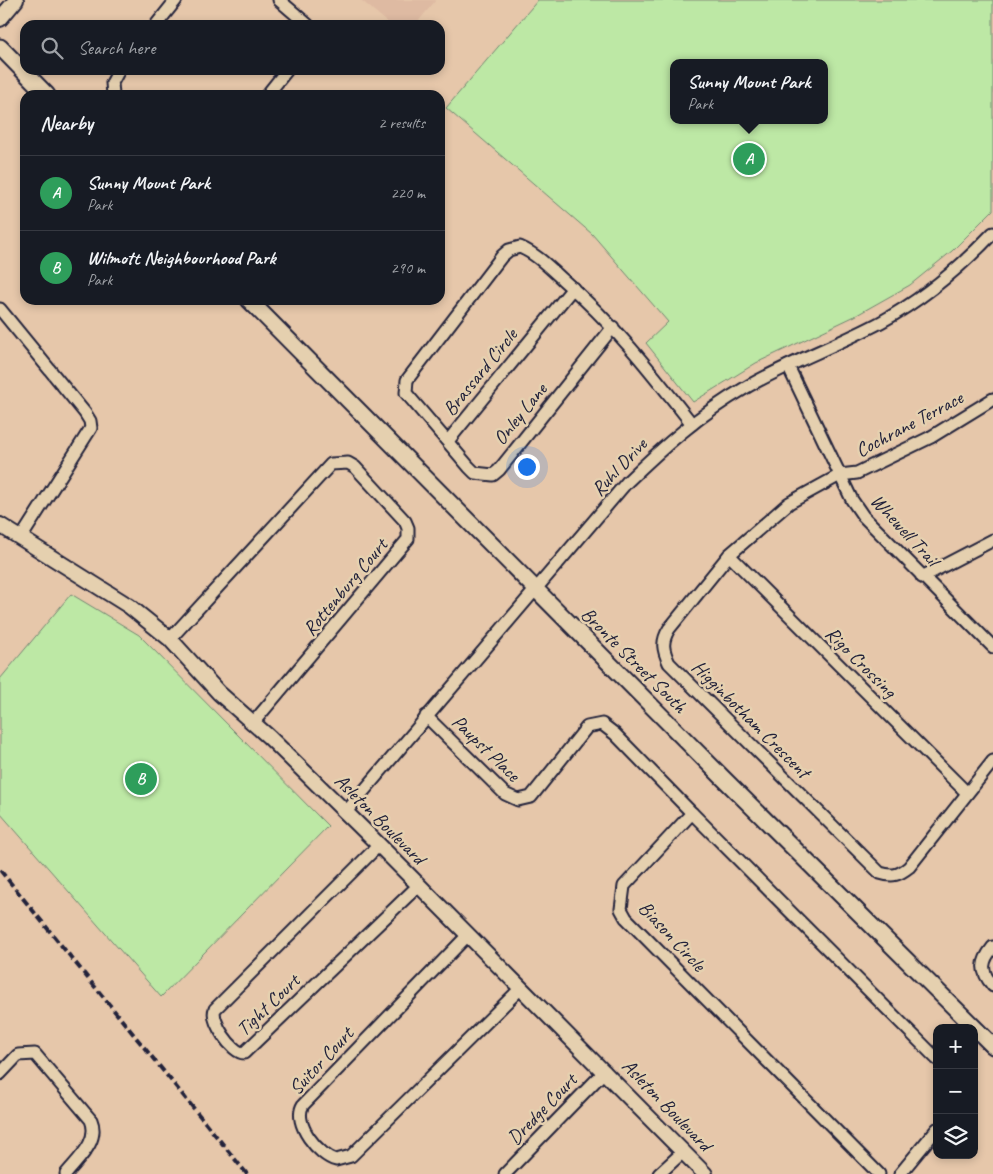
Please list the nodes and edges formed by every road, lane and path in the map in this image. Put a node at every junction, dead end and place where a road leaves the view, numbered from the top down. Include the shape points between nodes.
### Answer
1 (16, 0) edge
2 (176, 0) edge
3 (279, 0) edge
4 (0, 19) edge
5 (160, 20) edge
6 (302, 20) edge
7 (0, 47) edge
8 (20, 67) edge
9 (27, 75) edge
10 (116, 75) edge
11 (283, 75) edge
12 (42, 90) edge
13 (113, 90) edge
14 (271, 90) edge
15 (993, 233) edge
16 (573, 288) junction
17 (254, 305) edge
18 (0, 309) edge
19 (613, 327) junction
20 (788, 366) junction
21 (993, 399) edge
22 (692, 424) junction
23 (448, 441) junction
24 (840, 475) junction
25 (0, 524) edge
26 (21, 538) junction
27 (993, 540) edge
28 (729, 555) junction
29 (922, 577) junction
30 (536, 589) junction
31 (170, 639) junction
32 (993, 647) edge
33 (426, 716) junction
34 (253, 723) junction
35 (993, 761) edge
36 (967, 794) junction
37 (345, 813) junction
38 (692, 813) junction
39 (379, 845) junction
40 (418, 886) junction
41 (467, 936) junction
42 (993, 947) edge
43 (993, 986) edge
44 (521, 988) junction
45 (993, 1046) edge
46 (933, 1054) edge
47 (605, 1071) junction
48 (0, 1074) edge
49 (933, 1133) edge
50 (684, 1151) junction
51 (66, 1174) edge
52 (505, 1174) edge
53 (659, 1174) edge
54 (705, 1174) edge
55 (879, 1174) edge
56 (900, 1174) edge

1 - 4 street
2 - 5 street
3 - 6 street
7 - 8 main road
9 - 12 main road
10 - 13 street
11 - 14 street
15 - 20 street, Ruhl Drive via 951,274 896,313
16 - 19 street, Brassard Circle
16 - 23 street, Brassard Circle
16 - 23 street, Brassard Circle via 520,247 502,256 407,380 406,393
17 - 30 main road, Bronte Street South
18 - 26 street via 85,413 91,428
19 - 22 street, Brassard Circle
19 - 23 street, Onley Lane via 493,475 475,473
20 - 22 street, Ruhl Drive via 725,400
20 - 24 street, Whewell Trail
21 - 24 street, Cochrane Terrace via 931,437 857,473
22 - 30 street, Ruhl Drive via 627,482
24 - 28 street, Higginbotham Crescent via 789,503
24 - 29 street, Whewell Trail via 863,516
25 - 26 street, Asleton Boulevard
26 - 31 street, Asleton Boulevard via 129,606
27 - 29 street
28 - 36 street, Rigo Crossing
28 - 36 street, Higginbotham Crescent via 669,629 664,637 664,653 670,663 856,850 880,873 900,874
29 - 32 street, Whewell Trail
30 - 33 street, Ruhl Drive
30 - 45 main road, Bronte Street South
31 - 34 street, Asleton Boulevard via 219,693
31 - 34 street, Rottenburg Court via 331,464 348,463 355,467 405,520 408,540
33 - 37 street, Ruhl Drive
33 - 38 street, Paupst Place via 505,794 518,800 531,797 587,727 602,724
34 - 37 street, Asleton Boulevard
35 - 36 street, Higginbotham Crescent
37 - 39 street, Asleton Boulevard
38 - 46 street
38 - 55 street, Biason Circle via 624,886 621,909 626,918
39 - 40 street, Asleton Boulevard
39 - 40 street, Tight Court via 215,1009 215,1023 236,1051 244,1054
40 - 41 street, Asleton Boulevard
41 - 44 street, Asleton Boulevard
41 - 44 street, Suitor Court via 301,1108 302,1127 325,1155 336,1160 351,1156
42 - 43 street via 984,958 982,967
44 - 47 street, Asleton Boulevard
47 - 50 street, Asleton Boulevard
47 - 52 street, Dredge Court
48 - 51 street via 18,1055 35,1054 91,1120 94,1132 91,1140
49 - 56 street
50 - 53 street
50 - 54 street, Asleton Boulevard

